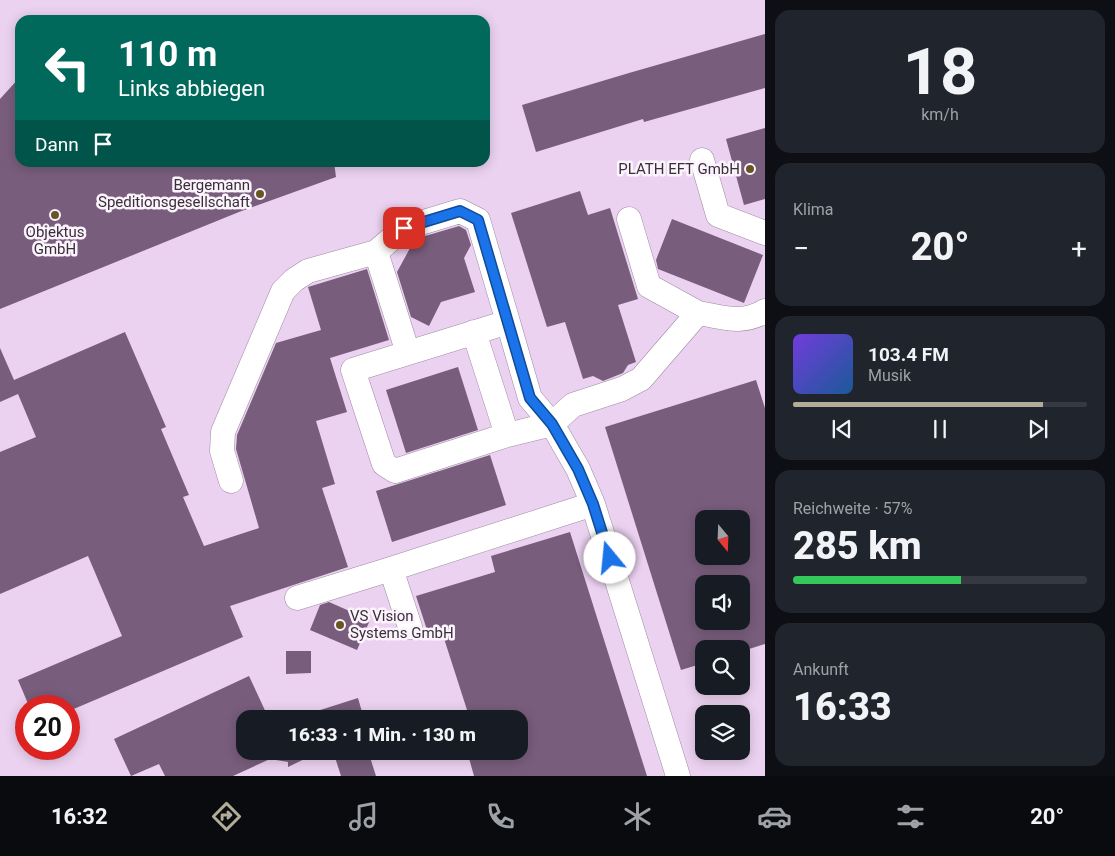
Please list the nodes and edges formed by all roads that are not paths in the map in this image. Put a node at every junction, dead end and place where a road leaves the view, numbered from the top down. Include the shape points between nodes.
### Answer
1 (702, 160) dead end
2 (629, 219) dead end
3 (765, 233) edge
4 (376, 252) junction
5 (765, 310) edge
6 (698, 312) junction
7 (508, 322) junction
8 (474, 332) junction
9 (408, 353) junction
10 (552, 424) junction
11 (507, 435) junction
12 (231, 481) dead end
13 (593, 504) junction
14 (391, 569) junction
15 (297, 598) dead end
16 (410, 627) dead end
17 (678, 776) edge

1 - 3 lane via 718,215
2 - 6 lane via 649,286
4 - 7 lane via 404,228 413,225 460,211 478,220
4 - 9 lane
4 - 12 lane via 308,271 283,291 223,432 222,451
5 - 6 lane via 742,320
6 - 10 lane via 641,379 622,389 573,405
7 - 8 lane
7 - 10 lane via 530,398
8 - 9 lane
8 - 11 lane
9 - 11 lane via 353,370 384,464 395,471
10 - 11 lane
10 - 13 lane via 578,469
13 - 14 lane
13 - 17 lane
14 - 15 lane
14 - 16 lane

